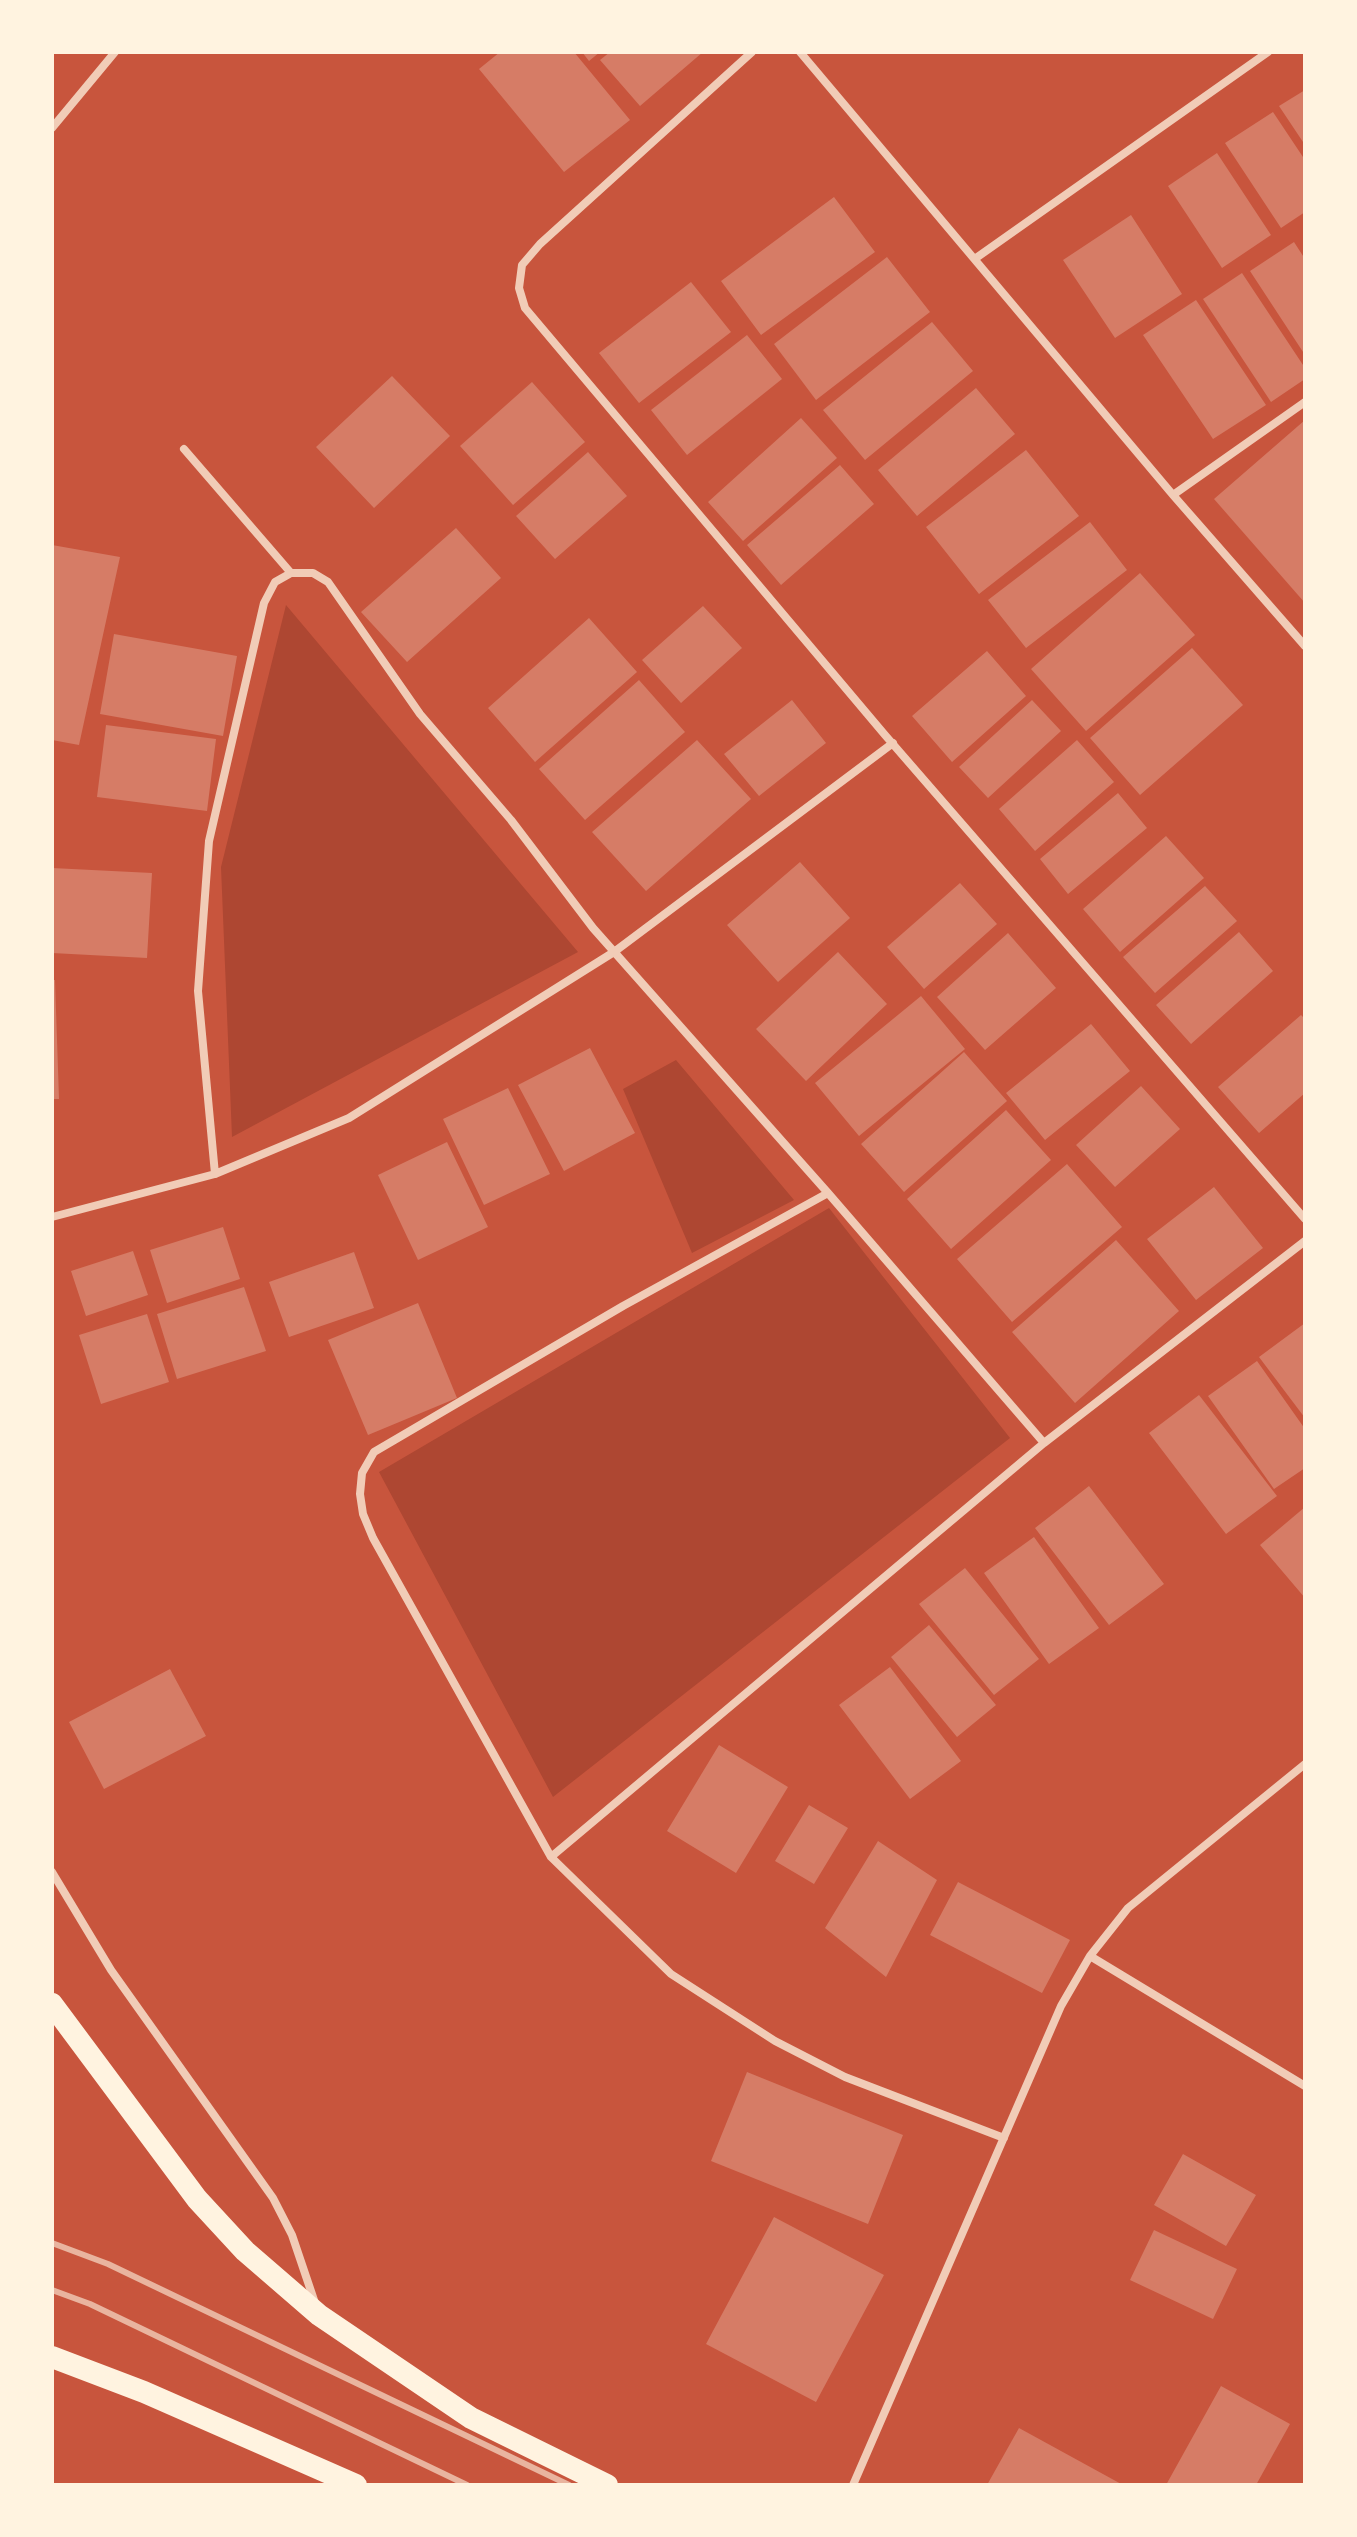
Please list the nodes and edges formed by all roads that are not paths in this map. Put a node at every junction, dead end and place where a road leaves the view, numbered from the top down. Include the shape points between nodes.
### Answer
1 (115, 52) edge
2 (752, 52) edge
3 (800, 52) edge
4 (1268, 52) edge
5 (52, 128) edge
6 (976, 258) junction
7 (1305, 402) edge
8 (184, 449) dead end
9 (1173, 495) junction
10 (291, 573) junction
11 (1305, 646) edge
12 (893, 743) junction
13 (614, 952) junction
14 (215, 1174) junction
15 (828, 1193) junction
16 (52, 1217) edge
17 (1305, 1219) edge
18 (1305, 1241) edge
19 (1044, 1443) junction
20 (1305, 1764) edge
21 (551, 1857) junction
22 (52, 1872) edge
23 (1090, 1956) junction
24 (52, 2004) edge
25 (1305, 2086) edge
26 (1004, 2138) junction
27 (319, 2315) junction
28 (52, 2357) edge
29 (356, 2485) edge
30 (607, 2485) edge
31 (853, 2485) edge

1 - 5 street
2 - 12 street via 540,244 522,265 519,288 525,308
3 - 6 street
4 - 6 street
6 - 9 street
7 - 9 street
8 - 10 street
9 - 11 street
10 - 13 street via 313,573 328,582 420,714
10 - 14 street via 275,582 264,603 209,841 198,991
12 - 13 street
12 - 17 street
13 - 14 street via 349,1118
13 - 15 street
14 - 16 street
15 - 19 street
15 - 21 street via 374,1452 362,1473 363,1514 373,1538
18 - 19 street
19 - 21 street
20 - 23 street via 1128,1908
21 - 26 street via 671,1974 775,2041 845,2077
22 - 27 street via 111,1970 273,2198 292,2235
23 - 25 street
23 - 26 street via 1061,2006
24 - 27 highway via 197,2199 245,2251
26 - 31 street
27 - 30 highway via 471,2418
28 - 29 highway

